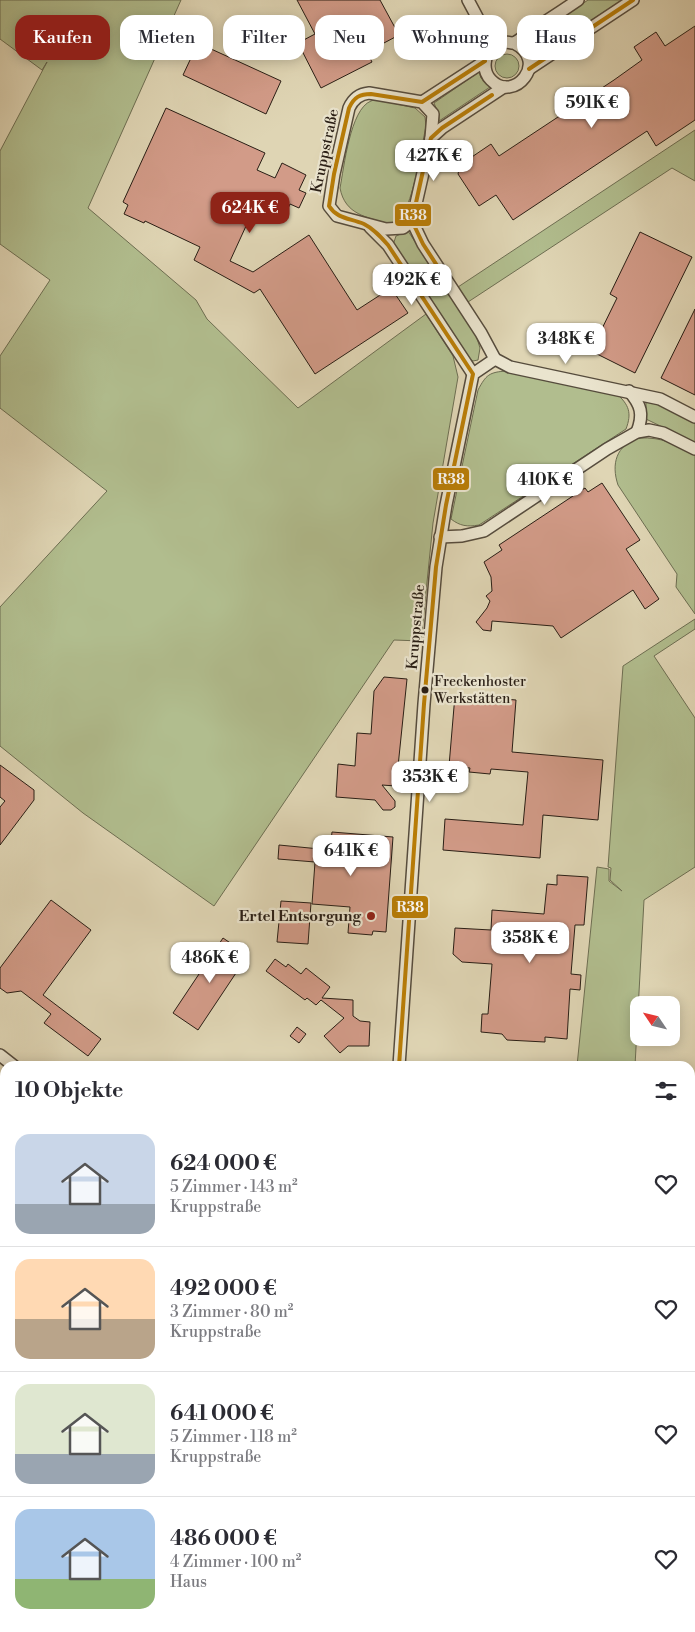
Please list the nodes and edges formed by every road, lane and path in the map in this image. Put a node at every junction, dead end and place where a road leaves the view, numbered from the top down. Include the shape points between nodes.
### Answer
1 (468, 0) edge
2 (578, 0) edge
3 (633, 0) edge
4 (476, 15) edge
5 (507, 43) edge
6 (514, 43) junction
7 (485, 61) joint
8 (529, 70) junction
9 (504, 87) junction
10 (422, 102) junction
11 (431, 138) junction
12 (412, 221) junction
13 (366, 225) junction
14 (495, 359) junction
15 (473, 374) junction
16 (628, 391) junction
17 (695, 417) edge
18 (637, 432) junction
19 (695, 449) edge
20 (440, 536) junction
21 (399, 1061) edge

1 - 4 street
2 - 6 street
3 - 8 street
5 - 6 street
6 - 8 street via 526,53
7 - 9 street via 488,77
7 - 10 street
8 - 9 street via 518,84
9 - 11 street
10 - 11 street via 433,114
10 - 13 street, Kruppstraße via 369,93 358,96 349,108 329,206 337,216
11 - 12 street
12 - 13 street, Kruppstraße via 403,228 386,230
12 - 14 street
13 - 15 street, Kruppstraße via 388,245
14 - 15 street
14 - 16 street via 510,367
15 - 20 street, Kruppstraße
16 - 17 street via 660,399
16 - 18 street via 641,412
18 - 19 street via 663,433
18 - 20 street via 484,531
20 - 21 street, Kruppstraße via 424,704

